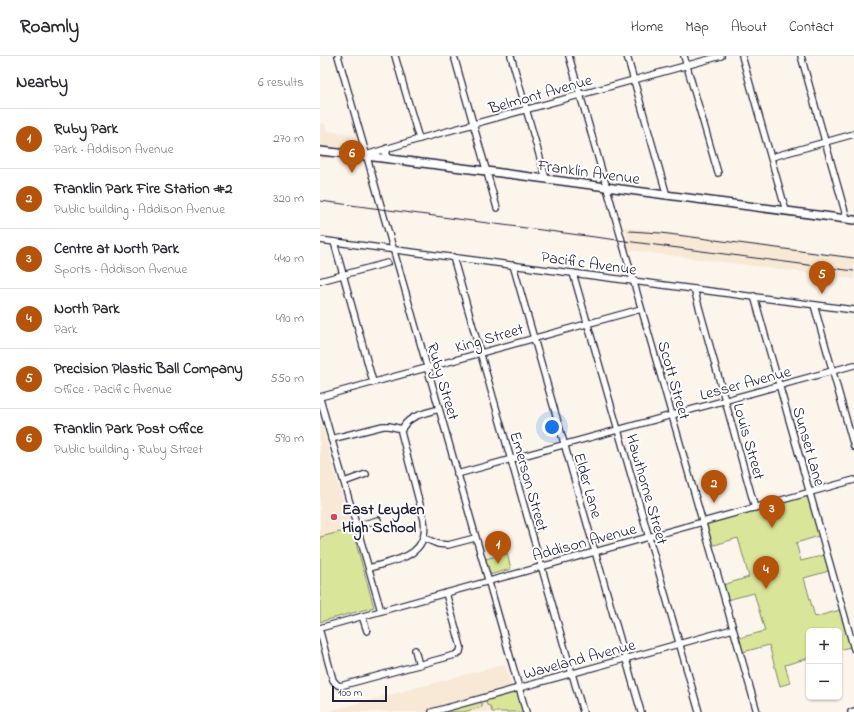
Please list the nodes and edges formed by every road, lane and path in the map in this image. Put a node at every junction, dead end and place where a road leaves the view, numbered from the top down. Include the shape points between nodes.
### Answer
1 (338, 56) edge
2 (395, 56) edge
3 (454, 56) edge
4 (511, 56) edge
5 (569, 56) edge
6 (627, 56) edge
7 (684, 56) edge
8 (721, 56) edge
9 (742, 56) edge
10 (801, 56) edge
11 (687, 65) junction
12 (634, 80) junction
13 (580, 95) junction
14 (526, 110) junction
15 (473, 125) junction
16 (854, 134) edge
17 (419, 139) junction
18 (825, 142) junction
19 (387, 149) junction
20 (320, 151) edge
21 (366, 156) junction
22 (772, 157) junction
23 (386, 158) junction
24 (486, 171) junction
25 (718, 173) dead end
26 (546, 179) junction
27 (606, 187) junction
28 (667, 196) junction
29 (497, 208) dead end
30 (786, 211) junction
31 (851, 220) edge
32 (320, 240) edge
33 (334, 242) junction
34 (393, 250) junction
35 (453, 257) junction
36 (387, 263) dead end
37 (513, 265) junction
38 (573, 273) junction
39 (343, 275) junction
40 (320, 281) edge
41 (633, 281) junction
42 (694, 290) junction
43 (754, 296) junction
44 (814, 305) junction
45 (641, 309) junction
46 (854, 310) edge
47 (588, 323) junction
48 (534, 338) junction
49 (480, 353) junction
50 (854, 365) edge
51 (427, 368) junction
52 (832, 371) junction
53 (373, 382) junction
54 (779, 386) junction
55 (320, 398) edge
56 (725, 400) junction
57 (439, 409) junction
58 (672, 415) junction
59 (402, 429) junction
60 (618, 430) junction
61 (331, 439) junction
62 (564, 445) junction
63 (854, 447) edge
64 (511, 460) junction
65 (366, 474) dead end
66 (457, 474) junction
67 (854, 480) edge
68 (344, 482) junction
69 (810, 493) junction
70 (755, 508) junction
71 (378, 520) dead end
72 (702, 522) junction
73 (357, 526) junction
74 (648, 537) junction
75 (424, 538) junction
76 (475, 538) junction
77 (595, 552) junction
78 (541, 567) junction
79 (369, 568) junction
80 (488, 581) junction
81 (446, 593) junction
82 (381, 611) junction
83 (362, 616) junction
84 (320, 628) edge
85 (733, 629) junction
86 (367, 631) dead end
87 (320, 632) edge
88 (679, 644) junction
89 (854, 649) edge
90 (415, 650) dead end
91 (626, 659) junction
92 (419, 665) junction
93 (572, 673) junction
94 (519, 688) junction
95 (854, 711) edge
96 (432, 712) edge
97 (526, 712) edge
98 (583, 712) edge
99 (641, 712) edge
100 (699, 712) edge
101 (757, 712) edge
102 (851, 712) edge

1 - 21 street, Ruby Street
2 - 17 street
3 - 15 street
4 - 14 street
5 - 13 street, Scott Street
6 - 12 street
7 - 11 street
8 - 11 street, Belmont Avenue
9 - 22 street
10 - 18 street
11 - 12 street, Belmont Avenue
11 - 25 street
12 - 13 street, Belmont Avenue
12 - 28 street
13 - 14 street, Belmont Avenue
13 - 27 street, Scott Street
14 - 15 street, Belmont Avenue
14 - 26 street
15 - 17 street, Belmont Avenue
15 - 24 street
16 - 18 street
17 - 19 street, Belmont Avenue
18 - 22 street
18 - 31 street
19 - 21 street, Belmont Avenue
19 - 23 main road
20 - 21 main road, Franklin Avenue
21 - 23 main road, Franklin Avenue
21 - 34 street, Ruby Street
22 - 30 street
23 - 24 main road, Franklin Avenue
24 - 26 main road, Franklin Avenue
24 - 29 street
26 - 27 main road, Franklin Avenue
27 - 28 main road, Franklin Avenue
27 - 41 street, Scott Street
28 - 30 main road, Franklin Avenue
30 - 31 main road, Franklin Avenue
32 - 33 street, Pacific Avenue
33 - 34 street, Pacific Avenue
33 - 39 street
34 - 35 street, Pacific Avenue
34 - 51 street, Ruby Street
35 - 37 street, Pacific Avenue
35 - 49 street, Emerson Street
36 - 39 street
37 - 38 street, Pacific Avenue
37 - 48 street, Elder Lane
38 - 41 street, Pacific Avenue
38 - 47 street, Hawthorne Street
39 - 40 street
39 - 53 street
41 - 42 street, Pacific Avenue
41 - 45 street, Scott Street
42 - 43 street, Pacific Avenue
42 - 56 street, Louis Street
43 - 44 street, Pacific Avenue
43 - 54 street, Sunset Lane
44 - 46 street, Pacific Avenue
44 - 52 street
45 - 47 street, King Street
45 - 58 street, Scott Street
47 - 48 street, King Street
47 - 60 street, Hawthorne Street
48 - 49 street, King Street
48 - 62 street, Elder Lane
49 - 51 street, King Street
49 - 64 street, Emerson Street
50 - 52 street, Lesser Avenue
51 - 53 street, King Street
51 - 57 street, Ruby Street
52 - 54 street, Lesser Avenue
52 - 63 street
53 - 55 street, King Street
54 - 56 street, Lesser Avenue
54 - 69 street, Sunset Lane
55 - 61 street
56 - 58 street, Lesser Avenue
56 - 70 street, Louis Street
57 - 59 street via 413,417
57 - 66 street, Ruby Street
58 - 60 street, Lesser Avenue
58 - 72 street, Scott Street
59 - 61 street via 383,426
59 - 75 street via 424,520
60 - 62 street, Lesser Avenue
60 - 74 street, Hawthorne Street
61 - 68 street
62 - 64 street, Lesser Avenue
62 - 77 street, Elder Lane
64 - 66 street, Lesser Avenue
64 - 78 street, Emerson Street
65 - 68 street
66 - 76 street, Ruby Street
67 - 69 street, Addison Avenue
68 - 73 street
69 - 70 street, Addison Avenue
69 - 89 street, Sunset Lane
70 - 72 street, Addison Avenue
71 - 73 street
72 - 74 street, Addison Avenue
72 - 85 street, Scott Street
73 - 79 street
74 - 77 street, Addison Avenue
74 - 88 street, Hawthorne Street
75 - 76 street via 448,546
75 - 79 street via 416,550 405,558
76 - 80 street, Ruby Street
77 - 78 street, Addison Avenue
77 - 91 street, Elder Lane
78 - 80 street, Addison Avenue
78 - 93 street, Emerson Street
79 - 82 street
80 - 81 street, Addison Avenue
80 - 94 street, Ruby Street
81 - 82 street, Addison Avenue
81 - 92 street via 461,649 458,654
82 - 83 street, Addison Avenue
83 - 84 street, Addison Avenue
83 - 86 street
85 - 88 street, Waveland Avenue
85 - 101 street, Scott Street
87 - 92 street via 333,680 337,685 344,686
88 - 91 street, Waveland Avenue
88 - 100 street, Hawthorne Street
90 - 92 street
91 - 93 street, Waveland Avenue
91 - 99 street, Elder Lane
93 - 94 street, Waveland Avenue
93 - 98 street, Emerson Street
94 - 96 street, Waveland Avenue
94 - 97 street, Ruby Street
95 - 102 street

